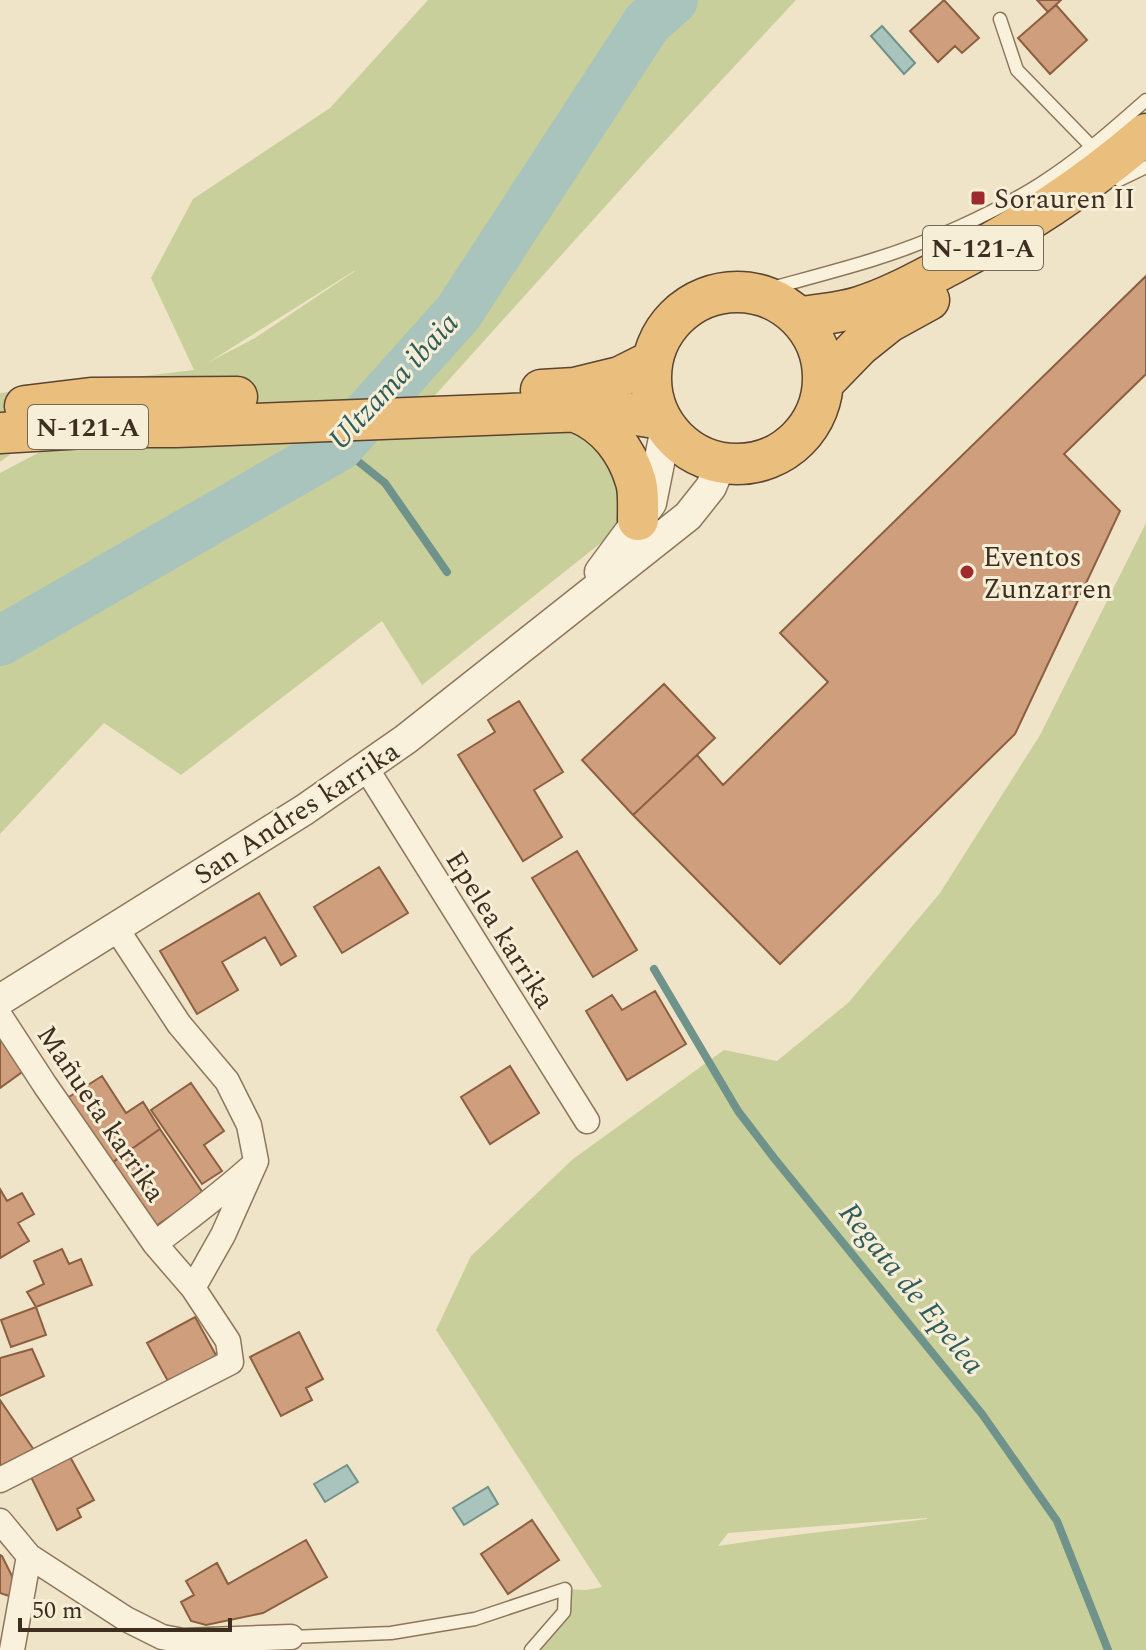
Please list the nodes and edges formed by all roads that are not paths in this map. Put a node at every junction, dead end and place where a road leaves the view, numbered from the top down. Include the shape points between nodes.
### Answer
1 (1000, 19) dead end
2 (1146, 100) edge
3 (1146, 134) edge
4 (1092, 147) junction
5 (1137, 168) edge
6 (754, 293) junction
7 (799, 318) junction
8 (652, 361) junction
9 (823, 383) junction
10 (510, 403) junction
11 (0, 409) edge
12 (576, 412) junction
13 (172, 413) junction
14 (664, 423) junction
15 (0, 433) edge
16 (721, 463) junction
17 (638, 520) junction
18 (577, 602) junction
19 (366, 768) junction
20 (116, 928) junction
21 (0, 1000) edge
22 (0, 1016) edge
23 (587, 1121) dead end
24 (256, 1161) junction
25 (155, 1244) junction
26 (193, 1288) junction
27 (0, 1480) edge
28 (0, 1521) edge
29 (29, 1556) junction
30 (291, 1637) joint
31 (12, 1650) edge
32 (531, 1650) edge

1 - 4 lane via 1017,70
2 - 4 lane
3 - 7 highway, N-121-A via 1053,206 991,244 858,308
4 - 6 lane via 1005,204 912,246
5 - 9 highway, N-121-A via 1021,248 889,322
6 - 7 highway
6 - 8 highway via 715,294 697,301 668,326
7 - 9 highway, N-121-A via 814,340
8 - 10 highway, N-121-A via 620,377
8 - 14 highway via 653,400
9 - 16 highway, N-121-A via 807,429 790,446 769,459
10 - 12 highway, N-121-A
10 - 13 highway, N-121-A
11 - 13 highway, N-121-A via 91,398
12 - 14 highway, N-121-A via 612,411
12 - 17 highway via 592,418 622,449 636,484
13 - 15 highway, N-121-A via 102,427
14 - 16 highway, N-121-A via 681,444
14 - 17 street via 651,503
16 - 18 street via 711,487 688,516
17 - 18 street
18 - 19 street, San Andres karrika
19 - 20 street, San Andres karrika
19 - 23 street, Epelea karrika
20 - 21 street, San Andres karrika
20 - 24 street via 179,1024 227,1081 249,1125
22 - 25 street, Mañueta karrika
24 - 25 street, Mañueta karrika
24 - 26 street
25 - 26 street, Mañueta karrika
26 - 27 street, Mañueta karrika via 228,1341 231,1362
28 - 29 street
29 - 30 street via 162,1637
29 - 31 street
30 - 32 lane via 391,1633 475,1619 565,1589 564,1612

